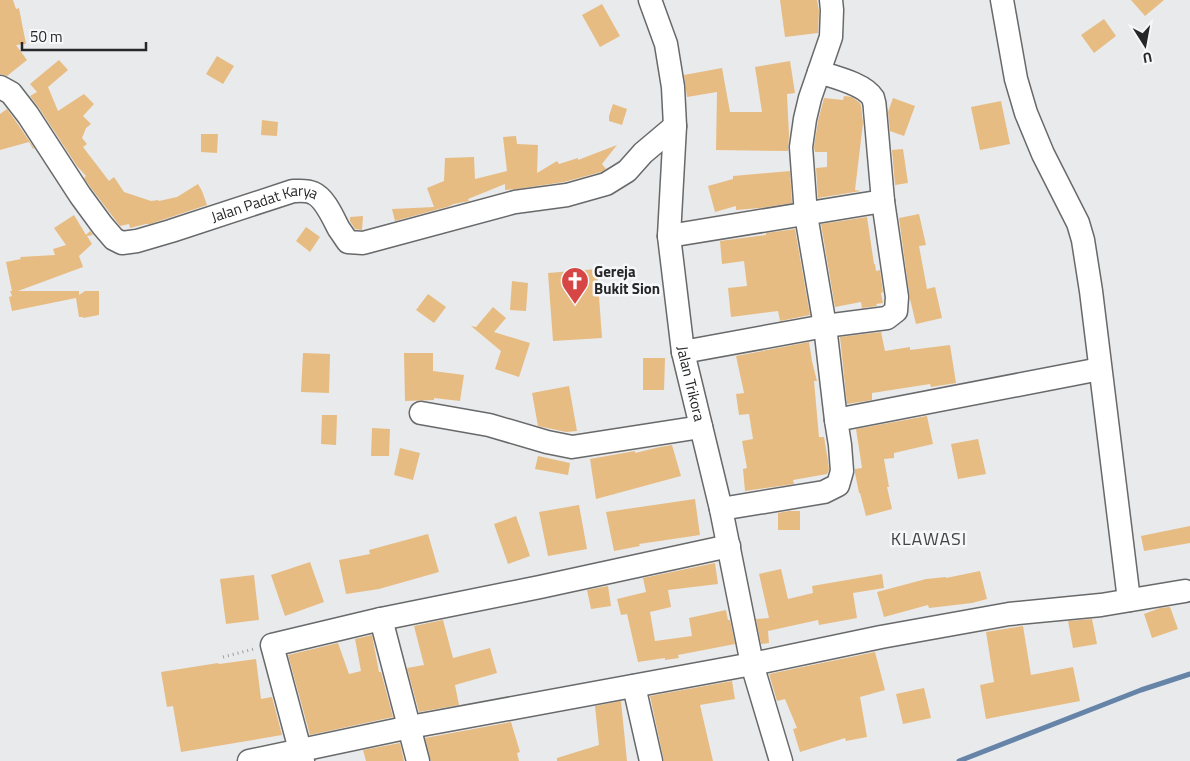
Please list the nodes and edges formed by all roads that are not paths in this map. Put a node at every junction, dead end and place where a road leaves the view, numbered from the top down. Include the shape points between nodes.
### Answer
1 (650, 0) edge
2 (831, 0) edge
3 (1002, 0) edge
4 (819, 72) junction
5 (0, 87) edge
6 (675, 126) junction
7 (883, 201) junction
8 (806, 215) junction
9 (669, 236) junction
10 (825, 326) junction
11 (682, 352) junction
12 (1100, 369) junction
13 (421, 413) dead end
14 (836, 420) junction
15 (701, 427) junction
16 (721, 509) junction
17 (729, 546) junction
18 (1185, 591) dead end
19 (1128, 595) junction
20 (381, 619) junction
21 (752, 664) junction
22 (634, 686) junction
23 (410, 727) junction
24 (302, 755) edge
25 (781, 760) edge
26 (249, 761) edge
27 (418, 761) edge
28 (651, 761) edge

1 - 6 street, Jalan Trikora via 666,44
2 - 4 street via 831,37
3 - 12 street via 1016,80 1026,113 1083,240
4 - 7 street via 859,86 873,98
4 - 8 street via 800,147
5 - 6 street, Jalan Padat Karya via 11,93 102,225 122,243 136,242 293,191 304,191 314,193 323,202 348,242 364,243 515,202 567,195 606,184 627,171
6 - 9 street, Jalan Trikora
7 - 8 street
7 - 10 street via 897,297 896,311 887,318
8 - 9 street
8 - 10 street
9 - 11 street, Jalan Trikora
10 - 11 street
10 - 14 street
11 - 15 street, Jalan Trikora
12 - 14 street
12 - 19 street
13 - 15 street via 489,425 572,447
14 - 16 street via 842,471 838,484 824,492
15 - 16 street, Jalan Trikora
16 - 17 street, Jalan Trikora
17 - 20 street
17 - 21 street, Jalan Trikora
18 - 19 street
19 - 21 street via 1101,605 1009,614
20 - 23 street
20 - 24 street via 272,645
21 - 22 street
21 - 25 street, Jalan Trikora
22 - 23 street
22 - 28 street
23 - 24 street
23 - 27 street
24 - 26 street

